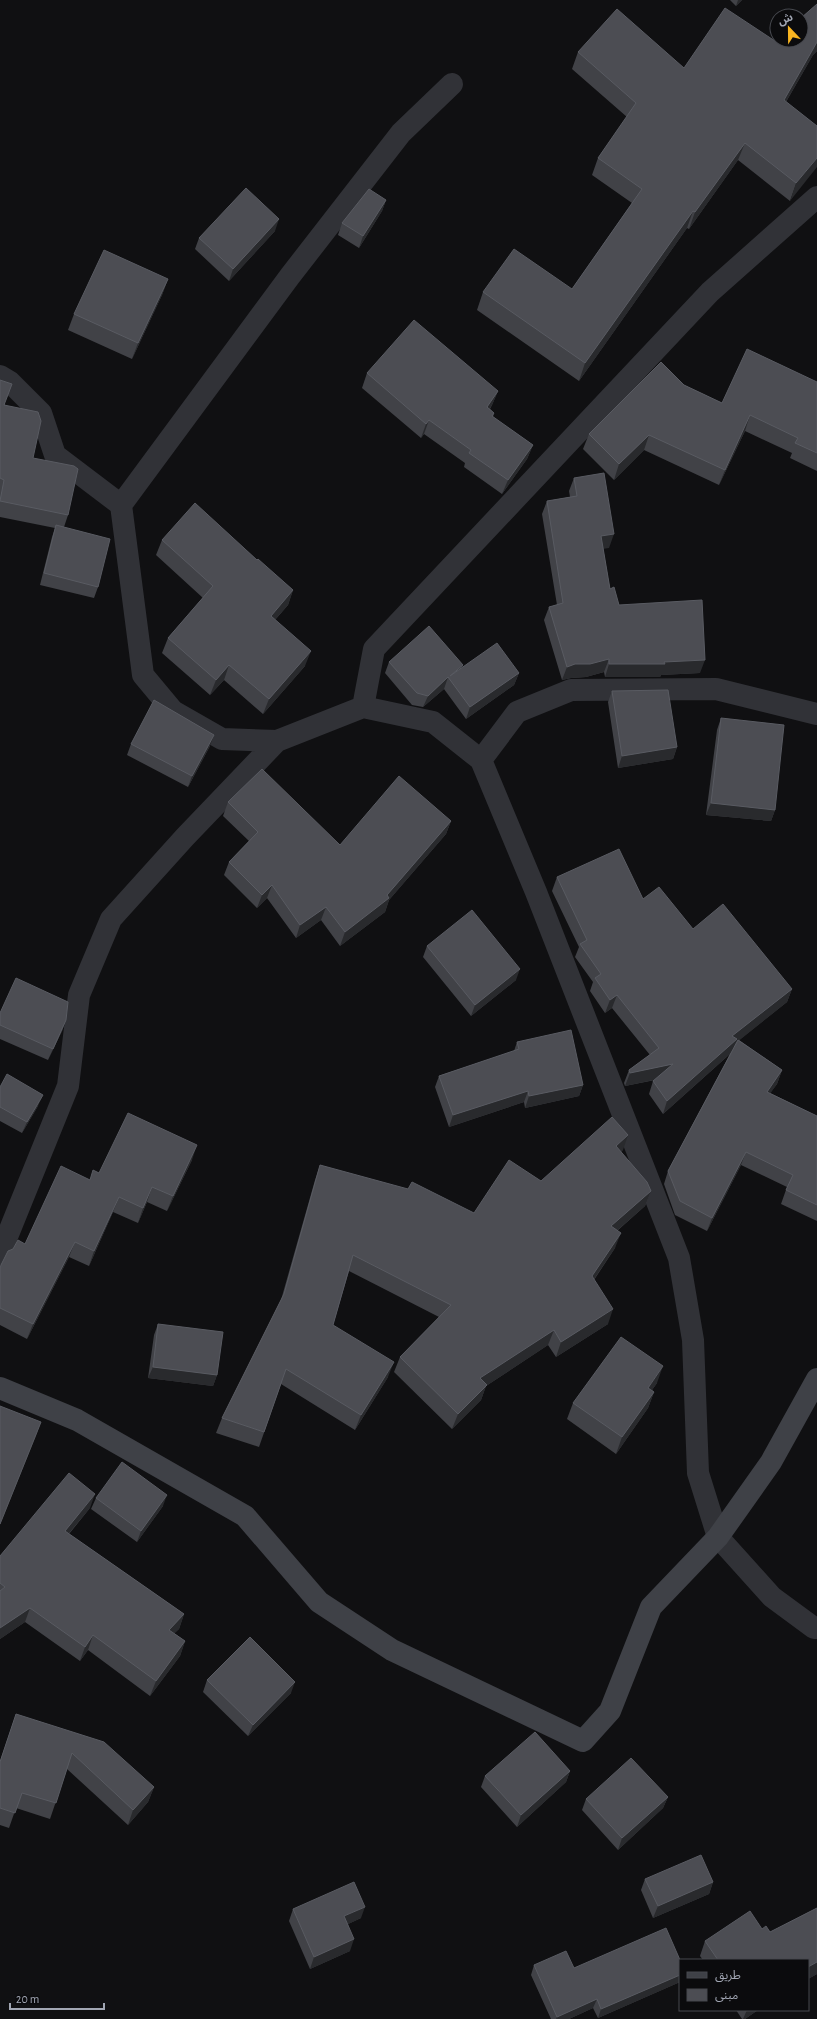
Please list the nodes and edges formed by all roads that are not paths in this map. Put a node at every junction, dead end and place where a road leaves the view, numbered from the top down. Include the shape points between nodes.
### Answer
1 (452, 84) dead end
2 (817, 197) edge
3 (0, 376) edge
4 (121, 505) junction
5 (363, 707) junction
6 (817, 714) edge
7 (276, 741) junction
8 (481, 760) junction
9 (0, 1254) edge
10 (817, 1379) edge
11 (0, 1388) edge
12 (718, 1537) junction
13 (817, 1628) edge

1 - 4 street via 401,133 290,276
2 - 5 street via 710,292 374,649
3 - 4 street via 10,382 41,413 55,456
4 - 7 street via 143,675 173,711 222,739
5 - 7 street
5 - 8 street via 433,722
6 - 8 street via 716,690 571,690 516,712
7 - 9 street via 111,919 79,995 68,1086
8 - 12 street via 536,892 679,1258 693,1340 698,1473
10 - 12 street via 771,1462
11 - 12 street via 77,1420 245,1516 320,1602 392,1650 583,1741 610,1710 651,1607
12 - 13 street via 772,1597

